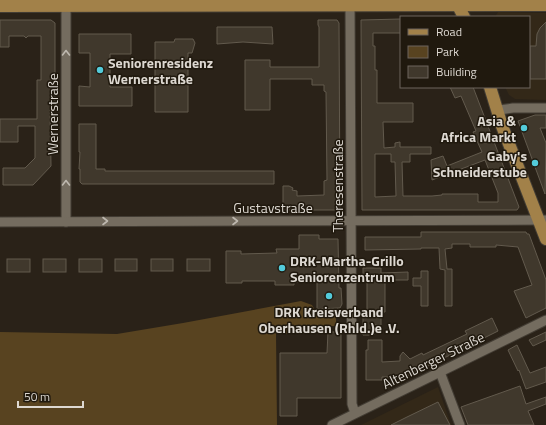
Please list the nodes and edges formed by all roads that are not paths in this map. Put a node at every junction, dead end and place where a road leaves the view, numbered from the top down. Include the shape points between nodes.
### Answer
1 (404, 0) edge
2 (456, 2) edge
3 (66, 5) junction
4 (350, 5) junction
5 (392, 5) junction
6 (546, 5) edge
7 (0, 6) edge
8 (463, 16) edge
9 (490, 88) edge
10 (546, 108) edge
11 (499, 110) junction
12 (543, 220) edge
13 (351, 221) junction
14 (0, 222) edge
15 (66, 222) junction
16 (546, 239) edge
17 (546, 320) edge
18 (440, 372) junction
19 (355, 414) junction
20 (332, 425) edge
21 (460, 425) edge

1 - 5 main road
2 - 5 main road
2 - 6 main road
2 - 8 main road
3 - 4 main road
3 - 7 main road
15 -> 3 street, Wernerstraße
4 - 5 main road
4 - 13 street, Theresenstraße
9 - 11 main road
10 - 11 street
11 - 12 main road via 502,126 534,209
12 - 13 street, Gustavstraße
12 - 16 main road
15 -> 13 street, Gustavstraße
13 - 19 street, Theresenstraße via 352,404
14 - 15 street, Gustavstraße
17 - 18 street, Altenberger Straße
18 - 19 street, Altenberger Straße
18 - 21 street
19 - 20 street, Altenberger Straße

